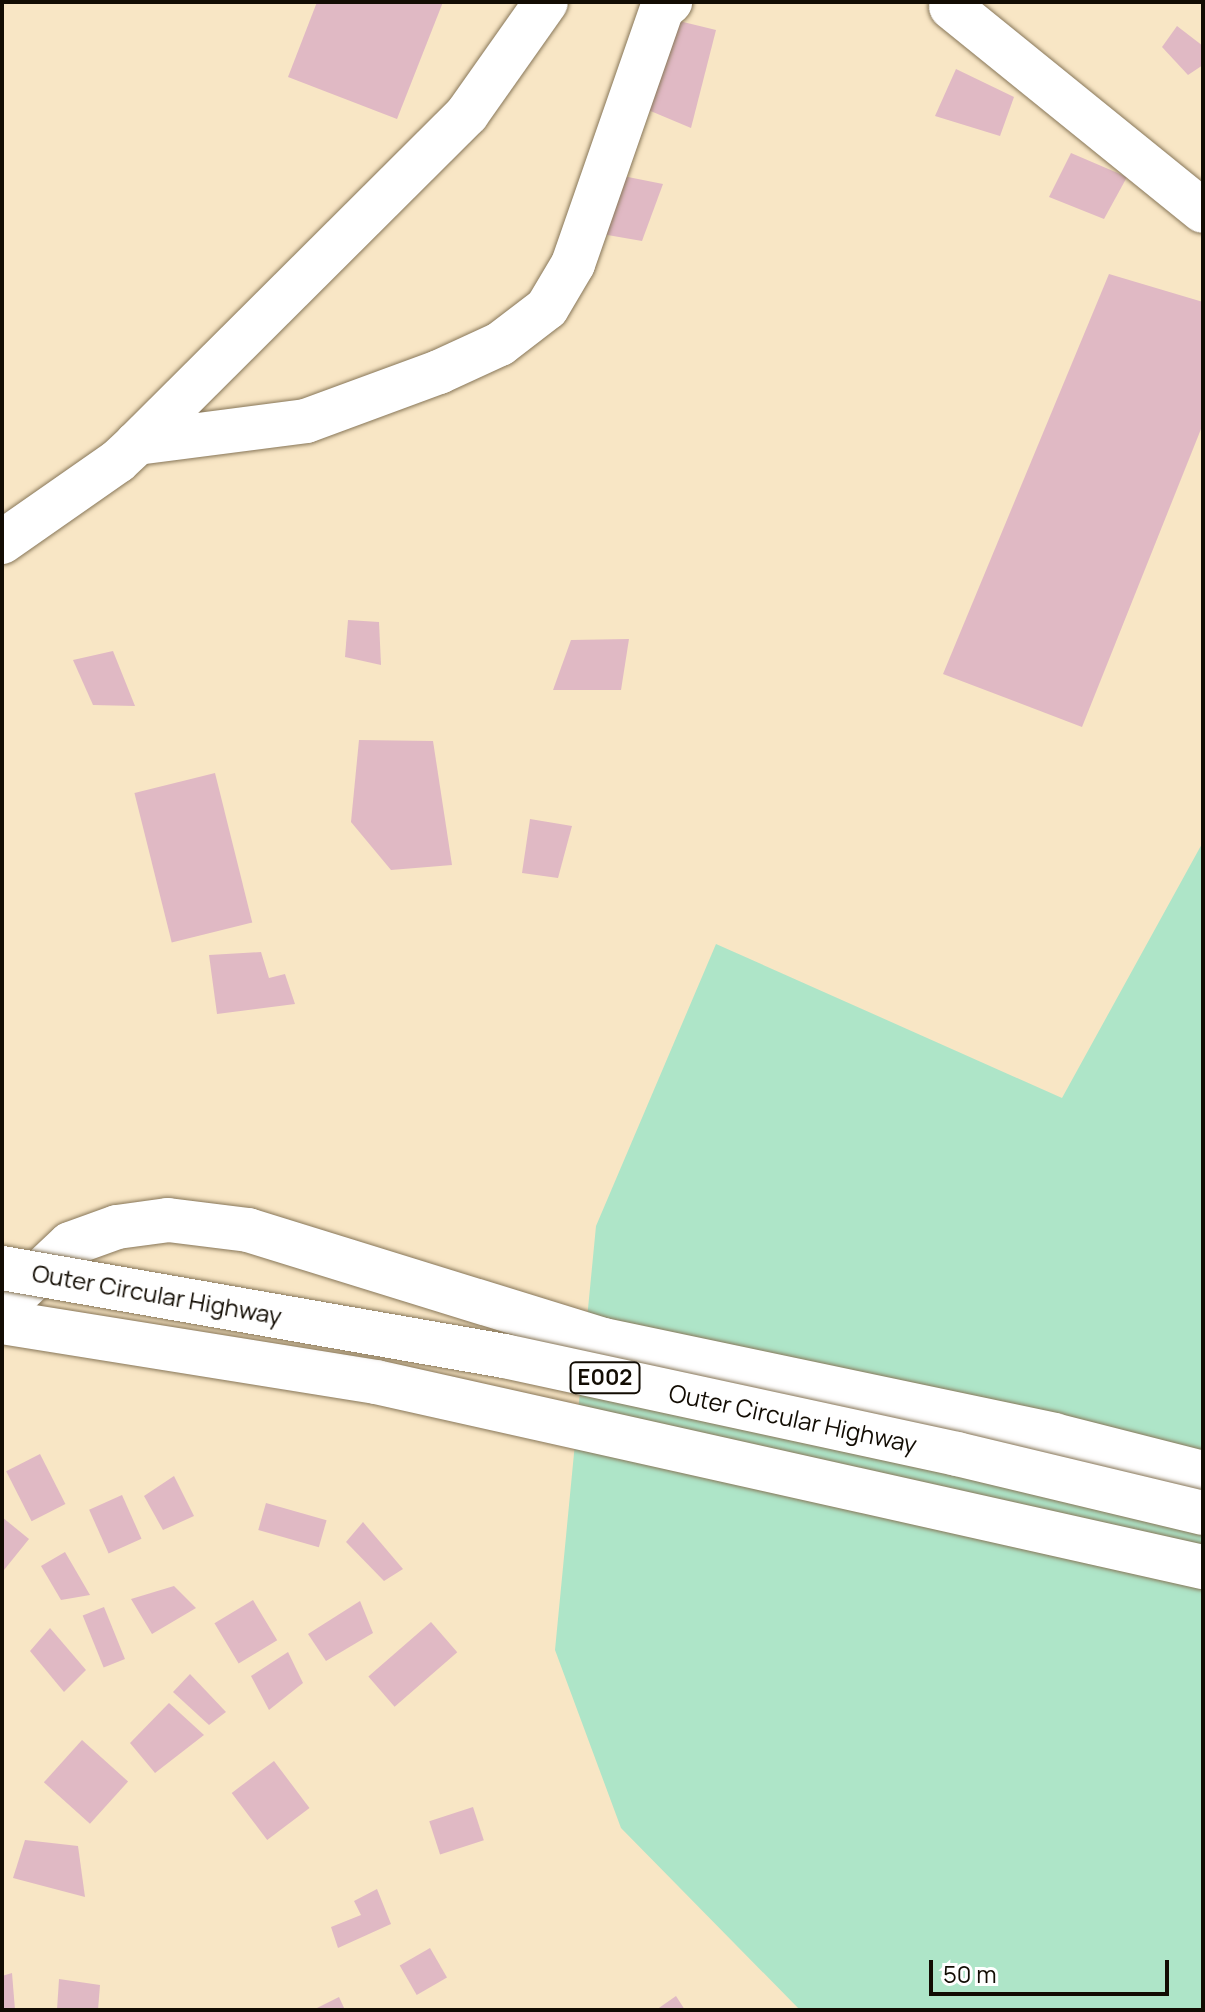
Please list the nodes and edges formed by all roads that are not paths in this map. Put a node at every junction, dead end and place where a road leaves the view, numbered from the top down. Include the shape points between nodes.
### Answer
1 (546, 2) edge
2 (670, 2) edge
3 (946, 4) edge
4 (1203, 211) edge
5 (137, 443) junction
6 (2, 542) edge
7 (2, 1268) edge
8 (2, 1308) edge
9 (2, 1322) edge
10 (1203, 1473) edge
11 (1203, 1513) edge
12 (1203, 1567) edge

1 - 5 main road via 467,114
2 - 5 main road via 662,9 573,264 547,308 500,344 464,361 306,421
3 - 4 main road
5 - 6 main road
7 - 11 main road, Outer Circular Highway / E002, bridge via 504,1356
8 - 10 main road via 70,1244 117,1227 168,1220 248,1230 604,1340 1054,1435
9 - 12 main road, Outer Circular Highway / E002 via 376,1382

